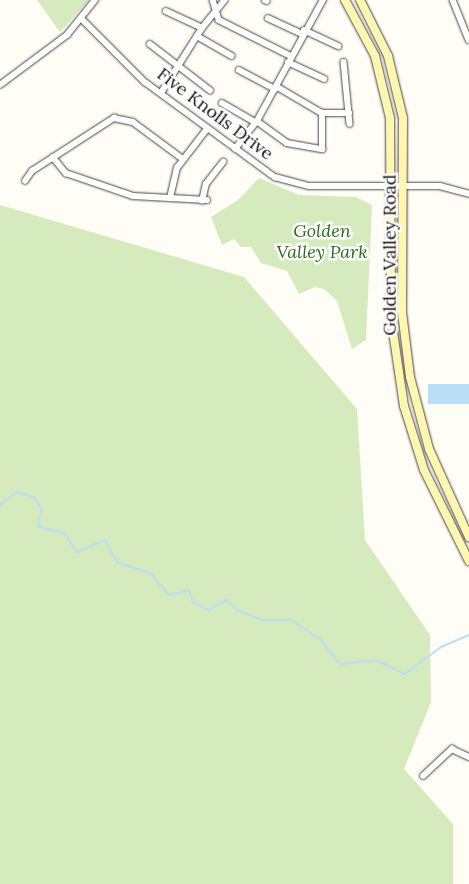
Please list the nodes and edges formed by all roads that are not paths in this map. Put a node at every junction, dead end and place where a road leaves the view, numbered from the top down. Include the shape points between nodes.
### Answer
1 (95, 0) edge
2 (214, 0) edge
3 (225, 0) edge
4 (345, 0) edge
5 (360, 0) edge
6 (453, 0) edge
7 (319, 1) edge
8 (215, 10) junction
9 (166, 11) dead end
10 (268, 18) dead end
11 (469, 19) edge
12 (83, 20) junction
13 (462, 22) junction
14 (202, 28) junction
15 (303, 32) junction
16 (197, 36) junction
17 (469, 40) edge
18 (150, 44) dead end
19 (340, 46) dead end
20 (232, 56) dead end
21 (290, 59) junction
22 (344, 62) dead end
23 (180, 67) junction
24 (239, 70) dead end
25 (324, 79) dead end
26 (0, 85) edge
27 (276, 88) junction
28 (210, 90) dead end
29 (161, 94) junction
30 (222, 103) dead end
31 (322, 113) junction
32 (349, 113) junction
33 (256, 122) junction
34 (350, 124) dead end
35 (207, 129) junction
36 (235, 149) junction
37 (53, 157) junction
38 (183, 160) junction
39 (223, 162) dead end
40 (25, 181) dead end
41 (392, 186) junction
42 (404, 186) junction
43 (469, 194) edge
44 (170, 198) junction
45 (469, 537) edge
46 (469, 561) edge
47 (468, 755) edge
48 (423, 776) dead end

1 - 12 street
2 - 8 street
3 - 8 street
4 - 41 main road, Golden Valley Road via 372,50 388,103
5 - 42 main road, Golden Valley Road via 396,83 404,138
6 - 13 street
7 - 15 street
8 - 14 street
8 - 21 street via 219,20
9 - 14 street
10 - 15 street
11 - 13 street
12 - 26 street
12 - 29 street, Five Knolls Drive
13 - 17 street
14 - 16 street
15 - 19 street
15 - 21 street
16 - 20 street
16 - 23 street
18 - 23 street
21 - 25 street
21 - 27 street
22 - 32 street
23 - 28 street
23 - 29 street
24 - 27 street
27 - 31 street
27 - 33 street
29 - 35 street, Five Knolls Drive
30 - 33 street
31 - 32 street
31 - 33 street via 322,149 287,144
32 - 34 street
33 - 36 street
35 - 36 street, Five Knolls Drive
35 - 38 street
36 - 41 street, Five Knolls Drive via 290,182 322,187
37 - 38 street via 114,118 133,122
37 - 40 street
37 - 44 street via 79,179 133,196
38 - 44 street
39 - 44 street via 206,184 204,201
41 - 42 street, Five Knolls Drive
41 - 46 main road, Golden Valley Road via 391,318 399,382 424,470
42 - 43 street, Five Knolls Drive via 440,186
42 - 45 main road, Golden Valley Road via 402,312 410,377 429,450
47 - 48 street via 457,748

